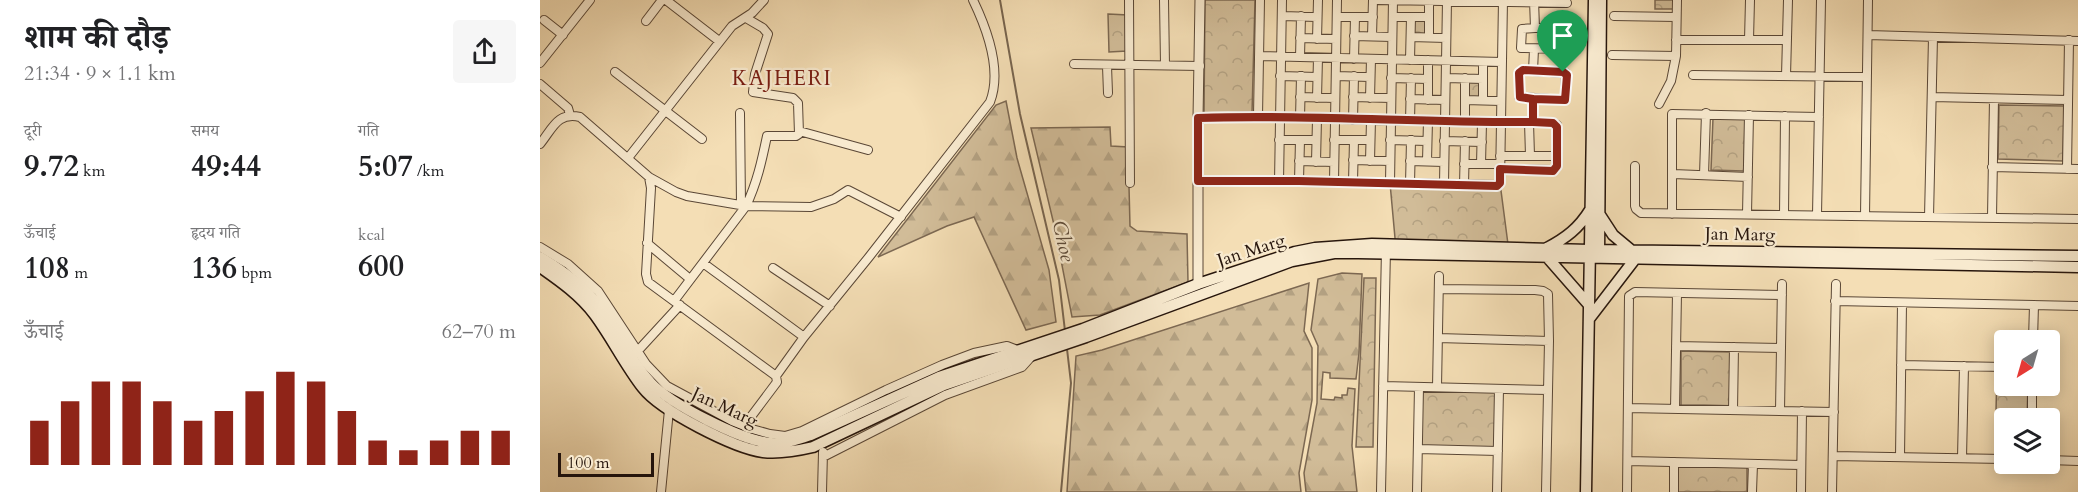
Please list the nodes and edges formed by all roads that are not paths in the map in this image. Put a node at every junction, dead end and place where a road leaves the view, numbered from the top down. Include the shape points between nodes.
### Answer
1 (590, 0) edge
2 (662, 0) edge
3 (666, 0) edge
4 (764, 0) edge
5 (973, 0) edge
6 (1129, 0) edge
7 (1164, 0) edge
8 (1200, 0) edge
9 (1260, 0) edge
10 (1282, 0) edge
11 (1318, 0) edge
12 (1337, 0) edge
13 (1375, 0) edge
14 (1393, 0) edge
15 (1412, 0) edge
16 (1594, 0) edge
17 (1601, 0) edge
18 (1677, 0) edge
19 (1750, 0) edge
20 (1788, 0) edge
21 (1821, 0) edge
22 (1868, 0) edge
23 (1429, 1) edge
24 (1447, 1) edge
25 (1503, 1) edge
26 (1534, 1) edge
27 (1567, 3) dead end
28 (1281, 16) junction
29 (1301, 16) junction
30 (1393, 16) junction
31 (1614, 16) dead end
32 (1317, 17) junction
33 (1337, 17) junction
34 (1354, 17) junction
35 (1372, 17) junction
36 (1411, 17) junction
37 (1429, 17) junction
38 (1676, 17) junction
39 (746, 18) junction
40 (543, 20) dead end
41 (646, 21) dead end
42 (1535, 28) junction
43 (563, 35) junction
44 (1868, 35) junction
45 (1354, 36) junction
46 (1372, 36) junction
47 (1392, 37) junction
48 (1411, 37) junction
49 (1429, 37) junction
50 (1933, 37) junction
51 (1300, 38) junction
52 (1446, 38) junction
53 (1317, 39) junction
54 (1336, 39) junction
55 (1676, 40) junction
56 (1749, 40) junction
57 (1787, 40) junction
58 (2069, 40) junction
59 (2078, 40) edge
60 (720, 42) junction
61 (1534, 49) junction
62 (1612, 55) dead end
63 (1259, 56) junction
64 (1676, 56) junction
65 (1281, 57) junction
66 (1300, 57) junction
67 (1318, 58) junction
68 (1336, 58) junction
69 (1354, 58) junction
70 (1371, 59) junction
71 (1392, 59) junction
72 (1410, 60) junction
73 (1428, 60) junction
74 (1446, 61) junction
75 (1483, 62) junction
76 (1502, 62) junction
77 (540, 63) edge
78 (1074, 64) dead end
79 (1164, 65) junction
80 (1107, 66) junction
81 (1129, 66) junction
82 (1200, 66) junction
83 (1533, 71) junction
84 (615, 72) dead end
85 (1693, 75) dead end
86 (1280, 76) junction
87 (1301, 76) junction
88 (1336, 76) junction
89 (1354, 76) junction
90 (1786, 76) junction
91 (1317, 77) junction
92 (1370, 77) junction
93 (1820, 77) junction
94 (1867, 77) junction
95 (1391, 78) junction
96 (1411, 78) junction
97 (1446, 78) junction
98 (1466, 78) junction
99 (1428, 79) junction
100 (1483, 79) junction
101 (540, 84) edge
102 (1108, 93) dead end
103 (1300, 97) junction
104 (1353, 97) junction
105 (1932, 97) junction
106 (1317, 98) junction
107 (1335, 98) junction
108 (1370, 98) junction
109 (1391, 98) junction
110 (1410, 99) junction
111 (1533, 99) junction
112 (1994, 99) junction
113 (1428, 100) junction
114 (1445, 100) junction
115 (1465, 100) junction
116 (1483, 100) junction
117 (2068, 100) junction
118 (1501, 101) junction
119 (1659, 104) dead end
120 (664, 110) junction
121 (740, 113) dead end
122 (1706, 113) junction
123 (570, 115) junction
124 (1749, 115) junction
125 (1258, 116) junction
126 (1785, 116) junction
127 (1280, 117) junction
128 (1819, 117) junction
129 (1198, 118) junction
130 (1300, 118) junction
131 (1317, 119) junction
132 (1335, 119) junction
133 (1353, 120) junction
134 (1371, 120) junction
135 (1391, 120) junction
136 (1410, 121) junction
137 (1428, 121) junction
138 (1445, 122) junction
139 (1465, 122) junction
140 (1531, 122) junction
141 (1482, 123) junction
142 (1500, 123) junction
143 (799, 131) junction
144 (702, 140) dead end
145 (1279, 140) junction
146 (1300, 140) junction
147 (1317, 140) junction
148 (1334, 140) junction
149 (1354, 140) junction
150 (1371, 140) junction
151 (1390, 140) junction
152 (1411, 140) junction
153 (1427, 141) junction
154 (1444, 141) junction
155 (1465, 141) junction
156 (1482, 142) junction
157 (540, 144) edge
158 (868, 150) dead end
159 (1530, 156) junction
160 (1557, 156) junction
161 (628, 158) junction
162 (1353, 160) junction
163 (1299, 161) junction
164 (1370, 161) junction
165 (1390, 161) junction
166 (1410, 161) junction
167 (1427, 161) junction
168 (1316, 162) junction
169 (1334, 162) junction
170 (1444, 162) junction
171 (1500, 163) junction
172 (1464, 164) junction
173 (1482, 164) junction
174 (1635, 166) dead end
175 (1992, 167) junction
176 (2067, 169) junction
177 (2078, 169) edge
178 (1673, 174) junction
179 (1704, 176) junction
180 (649, 177) junction
181 (1748, 177) junction
182 (1198, 181) junction
183 (1299, 181) junction
184 (1280, 182) junction
185 (1334, 182) junction
186 (1353, 182) junction
187 (1130, 183) dead end
188 (1390, 183) junction
189 (1410, 184) junction
190 (1444, 184) junction
191 (1464, 185) junction
192 (743, 206) junction
193 (1595, 212) junction
194 (1672, 214) junction
195 (1747, 214) junction
196 (1784, 215) junction
197 (1817, 215) junction
198 (1865, 216) junction
199 (901, 217) junction
200 (1929, 217) junction
201 (1992, 218) junction
202 (2078, 219) edge
203 (647, 243) junction
204 (540, 247) edge
205 (1354, 249) junction
206 (1385, 249) junction
207 (1547, 253) junction
208 (1594, 254) junction
209 (1633, 254) junction
210 (540, 256) edge
211 (2078, 256) edge
212 (703, 263) junction
213 (540, 267) edge
214 (2078, 267) edge
215 (773, 268) dead end
216 (1439, 276) dead end
217 (690, 279) junction
218 (1198, 284) junction
219 (1782, 284) dead end
220 (1836, 284) dead end
221 (1439, 289) junction
222 (1677, 294) junction
223 (1782, 296) junction
224 (1835, 301) junction
225 (677, 303) junction
226 (1902, 303) junction
227 (1589, 305) junction
228 (2034, 305) junction
229 (830, 306) junction
230 (2078, 306) edge
231 (1589, 318) junction
232 (2033, 330) edge
233 (1085, 333) junction
234 (804, 337) junction
235 (1438, 338) junction
236 (1549, 341) junction
237 (1046, 346) junction
238 (1676, 346) junction
239 (1734, 347) junction
240 (1781, 348) junction
241 (1020, 351) junction
242 (635, 354) junction
243 (1032, 355) junction
244 (1901, 365) junction
245 (1964, 366) junction
246 (1994, 367) edge
247 (776, 376) junction
248 (1383, 386) junction
249 (1419, 387) junction
250 (1437, 387) junction
251 (1499, 389) junction
252 (1548, 390) junction
253 (1628, 408) junction
254 (1675, 409) junction
255 (669, 410) junction
256 (1733, 410) junction
257 (1780, 411) junction
258 (1802, 411) junction
259 (1834, 412) junction
260 (744, 426) junction
261 (823, 442) junction
262 (1418, 449) junction
263 (1497, 451) junction
264 (1833, 456) junction
265 (823, 457) junction
266 (1900, 457) junction
267 (1962, 458) junction
268 (1994, 459) edge
269 (2060, 460) edge
270 (2078, 460) edge
271 (1628, 461) junction
272 (1674, 462) junction
273 (1753, 464) junction
274 (1801, 465) junction
275 (661, 492) edge
276 (822, 492) edge
277 (1381, 492) edge
278 (1417, 492) edge
279 (1497, 492) edge
280 (1546, 492) edge
281 (1586, 492) edge
282 (1627, 492) edge
283 (1674, 492) edge
284 (1752, 492) edge
285 (1801, 492) edge
286 (1832, 492) edge

1 - 43 street
2 - 41 street
3 - 60 street
4 - 39 street
5 - 199 street via 991,52 992,96
6 - 81 street
7 - 79 street
8 - 82 street
9 - 63 street
10 - 28 street
11 - 32 street
12 - 33 street
13 - 14 street
13 - 35 street
14 - 15 street
14 - 30 street
15 - 23 street
16 - 193 main road
17 - 193 main road
18 - 38 street
19 - 56 street
20 - 57 street
21 - 93 street
22 - 44 street
23 - 24 street
23 - 37 street
24 - 25 street
24 - 52 street
25 - 26 street
25 - 76 street
26 - 27 street
26 - 42 street
28 - 29 street
28 - 65 street
29 - 32 street
29 - 51 street
30 - 36 street
30 - 47 street
31 - 38 street
32 - 53 street
33 - 34 street
33 - 54 street
34 - 35 street
34 - 45 street
35 - 46 street
36 - 37 street
36 - 48 street
37 - 49 street
38 - 55 street
39 - 60 street via 732,26
39 - 143 street via 768,34 753,92 796,100
40 - 43 street
42 - 61 street via 1521,30 1521,47
42 - 61 street via 1566,28 1569,47
43 - 77 street
44 - 50 street
44 - 94 street
45 - 46 street
45 - 69 street
46 - 47 street
47 - 71 street
48 - 49 street
48 - 72 street
49 - 52 street
50 - 58 street
50 - 105 street
51 - 53 street
51 - 66 street
52 - 74 street
53 - 54 street
54 - 68 street
55 - 56 street
55 - 64 street
56 - 57 street
57 - 90 street
58 - 59 street
58 - 117 street
60 - 120 street
61 - 83 street
62 - 64 street
63 - 65 street
63 - 125 street
64 - 119 street via 1671,81
65 - 66 street
65 - 86 street
66 - 67 street
67 - 68 street
67 - 91 street
68 - 69 street
68 - 88 street
69 - 70 street
70 - 71 street
70 - 92 street
71 - 72 street
71 - 95 street
72 - 73 street
73 - 74 street
73 - 99 street
74 - 75 street
74 - 97 street
75 - 76 street
75 - 100 street
76 - 118 street
78 - 80 street
79 - 81 street
79 - 82 street
80 - 81 street
80 - 102 street
81 - 187 street
82 - 129 street
83 - 111 street via 1519,73 1520,97
83 - 111 street via 1567,75 1565,100
84 - 120 street
85 - 90 street
86 - 87 street
86 - 127 street
87 - 91 street
87 - 103 street
88 - 89 street
88 - 107 street
89 - 92 street
89 - 104 street
90 - 93 street
91 - 106 street
92 - 108 street
93 - 94 street
93 - 128 street
94 - 198 street
95 - 96 street
95 - 109 street
96 - 99 street
96 - 110 street
97 - 98 street
97 - 114 street
98 - 100 street
98 - 115 street
99 - 113 street
100 - 116 street
101 - 123 street via 568,108
103 - 106 street
103 - 130 street
104 - 108 street
104 - 133 street
105 - 112 street
105 - 200 street
106 - 107 street
107 - 132 street
108 - 109 street
109 - 135 street
110 - 113 street
110 - 136 street
111 - 140 street
112 - 117 street
112 - 175 street
113 - 114 street
114 - 138 street
115 - 116 street
115 - 139 street
116 - 118 street
117 - 176 street
118 - 142 street
120 - 144 street
120 - 161 street
121 - 192 street
122 - 124 street
122 - 178 street via 1672,114
122 - 179 street
123 - 157 street via 561,117
123 - 161 street via 580,117
124 - 126 street
124 - 181 street
125 - 127 street
125 - 129 street
126 - 128 street
126 - 196 street
127 - 130 street
127 - 145 street
128 - 197 street
129 - 182 street
130 - 131 street
131 - 132 street
131 - 147 street
132 - 133 street
132 - 148 street
133 - 134 street
134 - 135 street
134 - 150 street
135 - 136 street
135 - 151 street
136 - 137 street
137 - 138 street
137 - 153 street
138 - 139 street
138 - 154 street
139 - 141 street
140 - 142 street
140 - 159 street
140 - 160 street via 1557,125
141 - 142 street
141 - 156 street
142 - 171 street
143 - 158 street
143 - 192 street via 796,136 767,135 754,190
145 - 146 street
145 - 184 street
146 - 147 street
146 - 163 street
147 - 168 street
148 - 149 street
148 - 169 street
149 - 150 street
149 - 162 street
150 - 164 street
151 - 152 street
151 - 165 street
152 - 153 street
152 - 166 street
153 - 167 street
154 - 155 street
154 - 170 street
155 - 156 street
155 - 172 street
156 - 173 street
159 - 160 street
159 - 171 street
160 - 171 street via 1553,171
161 - 180 street
162 - 164 street
162 - 186 street
163 - 168 street
163 - 183 street
164 - 165 street
165 - 188 street
166 - 167 street
166 - 189 street
167 - 170 street
168 - 169 street
169 - 185 street
170 - 190 street
171 - 173 street
171 - 191 street via 1498,186
172 - 173 street
172 - 191 street
174 - 194 street via 1636,209 1641,213
175 - 176 street
175 - 201 street
176 - 177 street
178 - 179 street
178 - 194 street
179 - 181 street
180 - 192 street via 687,196
180 - 203 street
181 - 195 street
182 - 184 street
182 - 218 street
183 - 184 street
183 - 185 street
185 - 186 street
186 - 188 street
188 - 189 street
189 - 190 street
190 - 191 street
192 - 199 street via 811,207 847,190
192 - 212 street
193 - 207 main road
193 - 208 main road
193 - 209 main road
194 - 195 street
195 - 196 street
196 - 197 street
197 - 198 street
198 - 200 street
199 - 229 street
200 - 201 street
201 - 202 street
203 - 217 street
203 - 225 street via 646,278
204 - 242 street via 568,264 598,291 615,314
205 - 206 main road, Jan Marg
205 - 206 main road, Jan Marg via 1372,253
205 - 218 main road, Jan Marg via 1329,246 1295,252
205 - 233 main road, Jan Marg via 1292,261
206 - 207 main road, Jan Marg
206 - 248 street
207 - 208 main road, Jan Marg
207 - 227 main road
208 - 209 main road, Jan Marg
208 - 227 main road
209 - 211 main road, Jan Marg
209 - 214 main road
209 - 231 main road
210 - 242 main road, Jan Marg via 568,275 601,308
212 - 217 street
212 - 234 street
213 - 255 main road, Jan Marg via 562,282 594,314 644,389
215 - 229 street
216 - 221 street
217 - 225 street
218 - 233 main road, Jan Marg
219 - 223 street
220 - 224 street
221 - 235 street
221 - 236 street via 1543,291 1549,300
222 - 223 street
222 - 238 street
222 - 253 street via 1635,292 1629,296
223 - 240 street
224 - 226 street
224 - 259 street
225 - 242 street
225 - 247 street
226 - 228 street
226 - 244 street
227 - 231 main road
228 - 230 street
228 - 232 street
229 - 234 street
231 - 281 main road
233 - 237 main road, Jan Marg
234 - 247 street
235 - 236 street
235 - 250 street
236 - 252 street
237 - 241 main road, Jan Marg
237 - 243 main road, Jan Marg
238 - 239 street
238 - 254 street
239 - 240 street
239 - 256 street
240 - 257 street
241 - 242 main road, Jan Marg via 939,377 811,435 772,443 728,430 669,398 650,383
241 - 260 street via 1007,346 995,348 942,365 785,436
242 - 260 street via 667,386
243 - 261 main road, Jan Marg via 944,385
243 - 265 street via 1022,367 945,395
244 - 245 street
244 - 266 street
245 - 246 street
245 - 267 street
247 - 260 street via 777,382
248 - 249 street
248 - 277 street
249 - 250 street
249 - 262 street
250 - 251 street
251 - 252 street
251 - 263 street
252 - 280 street
253 - 254 street
253 - 271 street
254 - 256 street
255 - 261 main road, Jan Marg via 762,452 794,452
255 - 275 street
256 - 257 street
257 - 258 street
258 - 259 street
258 - 274 street
259 - 264 street
261 - 265 street
262 - 263 street
262 - 278 street
263 - 279 street
264 - 266 street
264 - 286 street
265 - 276 street
266 - 267 street
267 - 268 street
269 - 270 street
271 - 272 street
271 - 282 street
272 - 273 street
272 - 283 street
273 - 274 street
273 - 284 street
274 - 285 street

